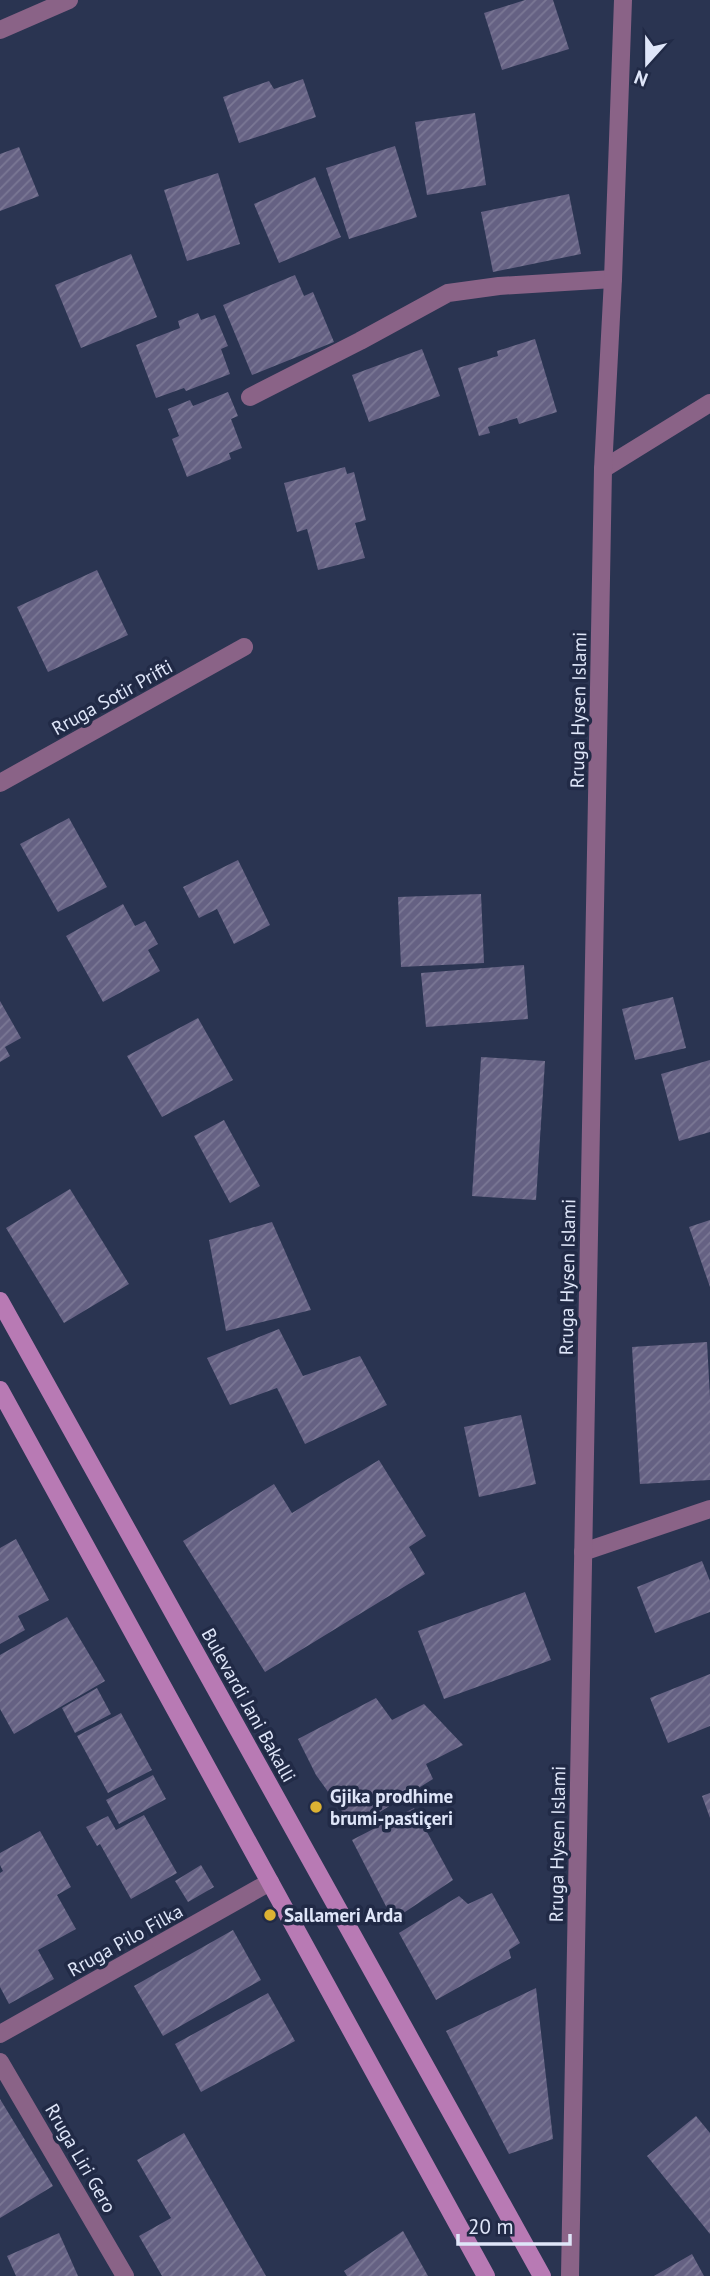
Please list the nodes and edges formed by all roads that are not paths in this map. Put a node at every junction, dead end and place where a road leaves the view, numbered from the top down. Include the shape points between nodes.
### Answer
1 (69, 0) edge
2 (623, 0) edge
3 (0, 30) edge
4 (613, 279) junction
5 (250, 397) dead end
6 (710, 403) edge
7 (603, 469) junction
8 (244, 647) dead end
9 (0, 783) edge
10 (0, 1301) edge
11 (1, 1392) edge
12 (710, 1509) edge
13 (583, 1552) junction
14 (270, 1882) junction
15 (0, 2034) edge
16 (0, 2062) edge
17 (125, 2276) edge
18 (486, 2276) edge
19 (542, 2276) edge
20 (570, 2276) edge

1 - 3 street
2 - 4 street, Rruga Hysen Islami
4 - 5 street via 448,293
4 - 7 street, Rruga Hysen Islami
6 - 7 street
7 - 13 street, Rruga Hysen Islami
8 - 9 street, Rruga Sotir Prifti
10 - 19 main road, Bulevardi Jani Bakalli
11 - 14 main road
12 - 13 street
13 - 20 street, Rruga Hysen Islami
14 - 15 street, Rruga Pilo Filka
14 - 18 main road
16 - 17 street, Rruga Liri Gero

